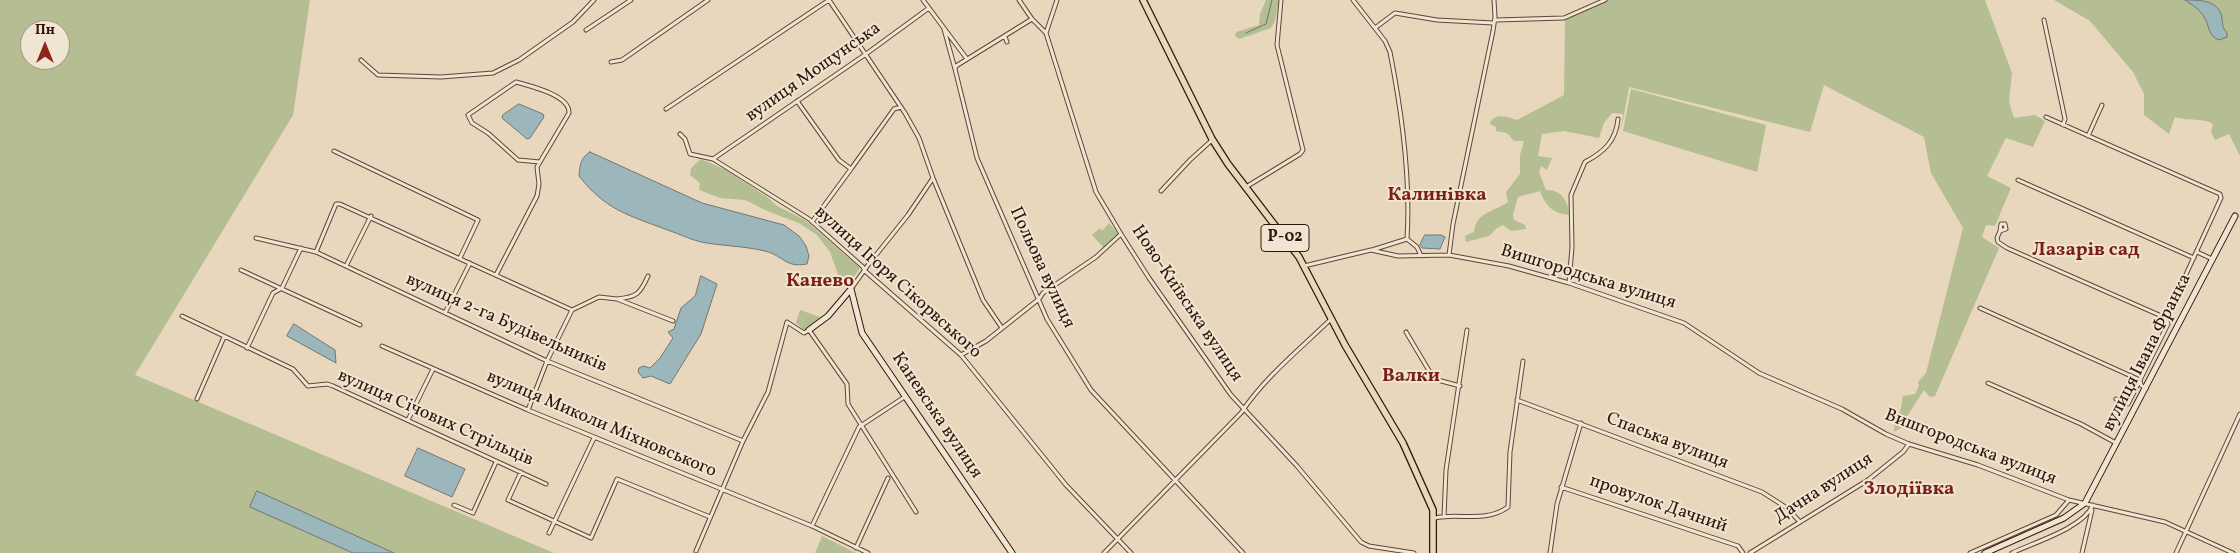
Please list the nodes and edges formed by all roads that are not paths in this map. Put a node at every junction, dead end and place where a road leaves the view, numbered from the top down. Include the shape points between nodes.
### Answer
1 (594, 0) edge
2 (631, 0) edge
3 (708, 0) edge
4 (829, 0) edge
5 (923, 0) edge
6 (1019, 0) edge
7 (1057, 0) edge
8 (1143, 0) edge
9 (1282, 0) edge
10 (1353, 0) edge
11 (1494, 0) edge
12 (1605, 0) edge
13 (929, 8) junction
14 (1032, 19) junction
15 (2044, 20) dead end
16 (1493, 23) junction
17 (943, 26) junction
18 (1375, 28) junction
19 (586, 30) dead end
20 (1046, 33) junction
21 (1005, 37) junction
22 (1008, 42) dead end
23 (866, 54) junction
24 (967, 59) junction
25 (361, 60) dead end
26 (611, 62) dead end
27 (955, 69) junction
28 (797, 101) junction
29 (2102, 105) dead end
30 (901, 107) junction
31 (666, 109) dead end
32 (2046, 117) dead end
33 (1618, 118) dead end
34 (2063, 126) junction
35 (680, 134) dead end
36 (2088, 136) junction
37 (1212, 139) junction
38 (334, 151) dead end
39 (714, 159) junction
40 (540, 162) junction
41 (851, 169) junction
42 (933, 178) junction
43 (2018, 180) dead end
44 (1246, 187) junction
45 (1160, 191) dead end
46 (371, 216) junction
47 (2237, 216) edge
48 (812, 222) junction
49 (2000, 231) dead end
50 (1121, 234) junction
51 (256, 238) dead end
52 (1407, 239) junction
53 (301, 248) junction
54 (1371, 250) junction
55 (316, 252) junction
56 (2196, 252) junction
57 (1448, 255) junction
58 (1421, 256) junction
59 (460, 258) junction
60 (2194, 258) junction
61 (2212, 259) junction
62 (470, 263) junction
63 (346, 266) junction
64 (1304, 266) junction
65 (241, 270) dead end
66 (865, 271) junction
67 (496, 275) junction
68 (648, 276) dead end
69 (1568, 283) junction
70 (282, 288) junction
71 (851, 290) junction
72 (617, 299) junction
73 (1039, 299) junction
74 (1980, 308) dead end
75 (572, 310) junction
76 (445, 313) junction
77 (182, 316) dead end
78 (2166, 318) junction
79 (1331, 319) junction
80 (673, 321) dead end
81 (360, 325) dead end
82 (1002, 328) junction
83 (809, 330) junction
84 (1467, 330) dead end
85 (1406, 332) dead end
86 (224, 337) junction
87 (382, 346) dead end
88 (247, 348) junction
89 (961, 355) junction
90 (548, 361) junction
91 (1523, 361) dead end
92 (433, 369) junction
93 (2140, 380) junction
94 (1988, 383) dead end
95 (1460, 386) junction
96 (2146, 389) junction
97 (906, 396) junction
98 (197, 399) dead end
99 (2116, 399) dead end
100 (1517, 400) junction
101 (528, 410) junction
102 (1243, 410) junction
103 (2240, 414) edge
104 (408, 420) junction
105 (1580, 423) junction
106 (861, 426) junction
107 (594, 438) junction
108 (743, 440) junction
109 (2117, 443) junction
110 (1909, 444) junction
111 (496, 462) junction
112 (520, 472) junction
113 (888, 478) dead end
114 (1175, 479) junction
115 (546, 484) dead end
116 (1561, 487) junction
117 (720, 490) junction
118 (2069, 500) junction
119 (2085, 503) junction
120 (2093, 504) junction
121 (454, 505) dead end
122 (916, 512) dead end
123 (710, 516) junction
124 (1444, 517) junction
125 (1434, 518) junction
126 (555, 521) junction
127 (1800, 522) junction
128 (812, 526) junction
129 (2030, 530) junction
130 (2186, 530) junction
131 (549, 533) dead end
132 (1118, 538) junction
133 (856, 548) junction
134 (696, 551) dead end
135 (2236, 552) edge
136 (868, 553) edge
137 (1012, 553) edge
138 (1104, 553) edge
139 (1131, 553) edge
140 (1243, 553) edge
141 (1414, 553) edge
142 (1433, 553) edge
143 (1550, 553) edge
144 (1743, 553) edge
145 (1750, 553) edge
146 (1970, 553) edge
147 (1985, 553) edge
148 (2012, 553) edge
149 (2082, 553) edge
150 (2176, 553) edge

1 - 25 street via 573,22 519,60 493,73 378,75
2 - 19 street
3 - 26 street via 622,60
4 - 23 street
4 - 31 street
5 - 13 street
6 - 14 street, Ново-Київська вулиця
7 - 20 street
8 - 37 main road, Р-02
9 - 44 street via 1277,45 1303,150
10 - 18 street
11 - 16 street
12 - 16 street via 1564,18 1496,20
13 - 17 street
13 - 23 street, вулиця Мощунська
14 - 20 street, Ново-Київська вулиця
14 - 21 street
15 - 34 street via 2065,119
16 - 18 street via 1437,20 1395,13
16 - 57 street
17 - 24 street
17 - 27 street, Польова вулиця
18 - 52 street via 1390,52 1394,73 1410,202
20 - 50 street, Ново-Київська вулиця via 1096,192
21 - 22 street
21 - 24 street
23 - 28 street, вулиця Мощунська
23 - 30 street
24 - 27 street
27 - 73 street, Польова вулиця via 977,158
28 - 39 street, вулиця Мощунська
28 - 41 street via 839,160
29 - 36 street
30 - 41 street via 894,109
30 - 42 street via 919,138
32 - 34 street
33 - 69 street via 1617,131 1610,144 1585,162 1571,195 1572,247
34 - 36 street
35 - 39 street, вулиця Ігоря Сікорвського via 690,154
36 - 56 street via 2220,194
37 - 44 main road, Р-02
37 - 45 street
38 - 59 street via 478,220
39 - 48 street, вулиця Ігоря Сікорвського
40 - 40 street via 518,160 472,123 468,115 516,82 567,102 569,112
40 - 67 street via 537,167 540,184 537,196
41 - 48 street
42 - 66 street
42 - 82 street via 984,300
43 - 60 street
44 - 64 main road, Р-02
46 - 55 street via 346,205 336,206
46 - 59 street
46 - 63 street
47 - 61 street, вулиця Івана Франка
48 - 66 street, вулиця Ігоря Сікорвського
49 - 78 street via 1998,242 2007,248
50 - 73 street
50 - 102 street, Ново-Київська вулиця
51 - 53 street, вулиця 2-га Будівельників
52 - 54 street, Вишгородська вулиця
52 - 58 street
53 - 55 street, вулиця 2-га Будівельників
53 - 70 street
54 - 58 street, Вишгородська вулиця via 1398,256
54 - 64 street, Вишгородська вулиця
55 - 63 street, вулиця 2-га Будівельників
56 - 60 street
56 - 61 street
57 - 58 street, Вишгородська вулиця
57 - 69 street, Вишгородська вулиця via 1509,266
59 - 62 street
60 - 78 street
61 - 96 street, вулиця Івана Франка
62 - 67 street
62 - 76 street
63 - 76 street, вулиця 2-га Будівельників
64 - 79 main road, Р-02
65 - 70 street
66 - 71 street
66 - 89 street, вулиця Ігоря Сікорвського
67 - 75 street
68 - 72 street via 642,290 633,297
69 - 110 street, Вишгородська вулиця via 1684,323 1759,373 1842,409
70 - 81 street
70 - 88 street via 273,293
71 - 83 street via 828,316
71 - 97 street, Каневська вулиця via 862,333
72 - 75 street via 600,296
72 - 80 street
73 - 82 street
73 - 114 street, Польова вулиця via 1047,319 1091,390
74 - 93 street
75 - 90 street
76 - 90 street, вулиця 2-га Будівельників
77 - 86 street, вулиця Січових Стрільців
78 - 93 street via 2168,324
79 - 102 street via 1270,377
79 - 125 main road, Р-02 via 1403,443 1429,496
82 - 89 street
83 - 106 street via 847,384 848,404
83 - 108 street via 804,333 787,322 768,392
84 - 95 street
85 - 95 street via 1434,379
86 - 88 street, вулиця Січових Стрільців
86 - 98 street
87 - 92 street, вулиця Миколи Міхновського
88 - 104 street, вулиця Січових Стрільців via 293,369 308,386 327,384
89 - 132 street, вулиця Ігоря Сікорвського via 1066,485
90 - 101 street
90 - 108 street, вулиця 2-га Будівельників
91 - 100 street
92 - 101 street, вулиця Миколи Міхновського
92 - 104 street
93 - 96 street
93 - 99 street via 2128,404
94 - 109 street
95 - 124 street via 1446,470
96 - 109 street, вулиця Івана Франка
97 - 106 street
97 - 137 street, Каневська вулиця
100 - 105 street, Спаська вулиця
100 - 124 street via 1510,452 1508,507 1481,517
101 - 107 street, вулиця Миколи Міхновського
102 - 114 street
102 - 141 street, Ново-Київська вулиця via 1297,466 1361,542
103 - 130 street
104 - 111 street, вулиця Січових Стрільців
105 - 116 street
105 - 127 street, Спаська вулиця via 1762,492 1787,508
106 - 122 street
106 - 128 street
107 - 117 street, вулиця Миколи Міхновського
107 - 126 street
108 - 117 street
109 - 119 street, вулиця Івана Франка
110 - 118 street, Вишгородська вулиця via 1978,465
110 - 127 street, Дачна вулиця via 1868,480
111 - 112 street, вулиця Січових Стрільців
111 - 121 street via 473,513
112 - 115 street, вулиця Січових Стрільців
112 - 126 street via 508,500
113 - 133 street
114 - 132 street
114 - 140 street, Польова вулиця
116 - 143 street
116 - 144 street, провулок Дачний via 1738,546
117 - 123 street
117 - 128 street, вулиця Миколи Міхновського
118 - 119 street, Вишгородська вулиця
118 - 129 street via 2056,515
119 - 120 street, Вишгородська вулиця
119 - 129 street via 2064,518
120 - 130 street, Вишгородська вулиця
120 - 148 street via 2090,512 2078,522
120 - 149 street
123 - 126 street via 618,479 591,538
123 - 134 street
124 - 125 street
125 - 142 main road, Р-02
126 - 131 street
127 - 145 street, Дачна вулиця
128 - 133 street, вулиця Миколи Міхновського
129 - 146 street
129 - 147 street
130 - 135 street, Вишгородська вулиця
130 - 150 street
132 - 138 street
132 - 139 street, вулиця Ігоря Сікорвського
133 - 136 street, вулиця Миколи Міхновського

